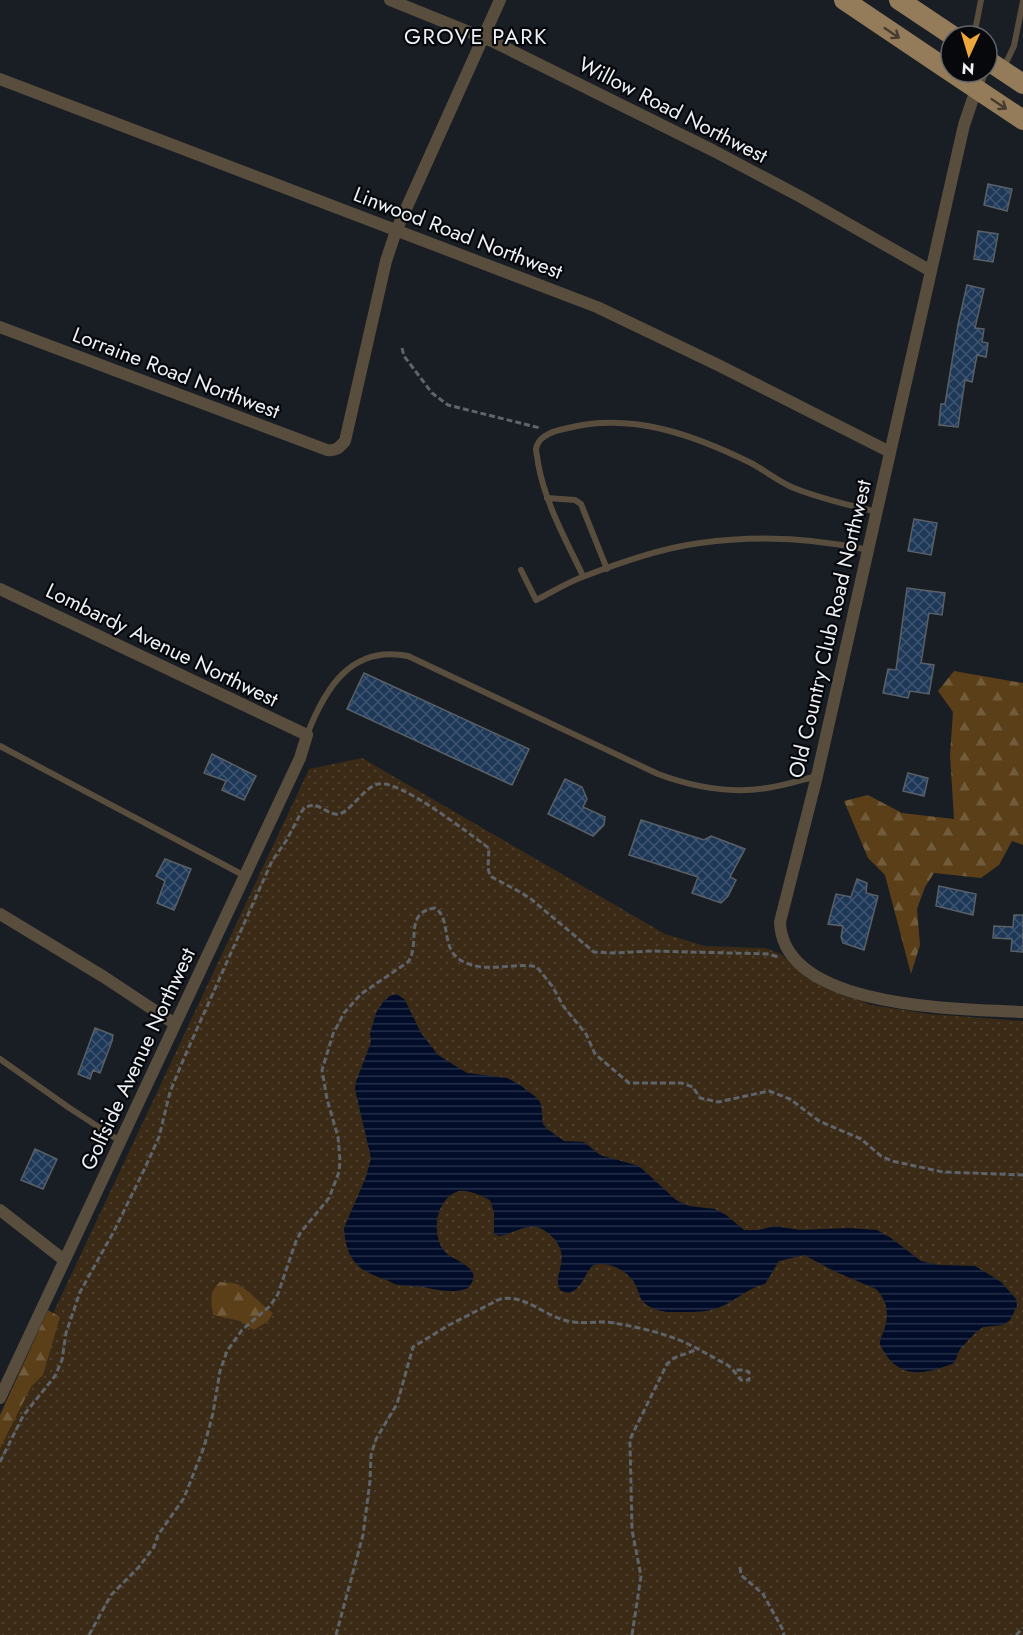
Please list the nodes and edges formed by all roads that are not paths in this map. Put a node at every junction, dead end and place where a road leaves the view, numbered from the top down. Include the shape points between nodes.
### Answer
1 (390, 0) edge
2 (500, 0) edge
3 (844, 0) edge
4 (899, 0) edge
5 (981, 0) edge
6 (1023, 4) edge
7 (976, 24) edge
8 (939, 27) edge
9 (484, 38) junction
10 (999, 61) edge
11 (939, 64) edge
12 (999, 68) edge
13 (0, 80) edge
14 (978, 84) edge
15 (983, 84) edge
16 (1023, 84) edge
17 (1023, 120) edge
18 (396, 231) junction
19 (930, 271) junction
20 (0, 327) edge
21 (890, 452) junction
22 (547, 498) junction
23 (878, 512) junction
24 (869, 550) junction
25 (607, 568) junction
26 (521, 570) dead end
27 (583, 576) junction
28 (0, 589) edge
29 (308, 735) junction
30 (0, 746) edge
31 (818, 776) junction
32 (245, 876) junction
33 (0, 914) edge
34 (1023, 1012) edge
35 (175, 1024) junction
36 (0, 1059) edge
37 (120, 1140) junction
38 (0, 1210) edge
39 (64, 1260) junction
40 (0, 1398) edge

1 - 9 street, Willow Road Northwest
2 - 9 street
3 -> 11 main road
4 - 8 main road
5 - 7 lane
6 - 10 lane via 1014,45
9 - 18 street
9 - 19 street, Willow Road Northwest via 724,156
12 - 16 main road
13 - 18 street, Linwood Road Northwest
14 - 19 street, Old Country Club Road Northwest via 963,125
15 -> 17 main road
18 - 20 street, Lorraine Road Northwest via 345,441 334,451
18 - 21 street, Linwood Road Northwest via 624,318
19 - 21 street, Old Country Club Road Northwest
21 - 23 street, Old Country Club Road Northwest
22 - 23 lane via 536,449 540,440 553,431 611,421 664,429 713,445 792,487 825,500
22 - 25 lane via 581,504
22 - 27 lane
23 - 24 street, Old Country Club Road Northwest
24 - 25 lane via 804,540 728,540 670,549
24 - 31 street, Old Country Club Road Northwest
25 - 27 lane
26 - 27 lane via 536,600
28 - 29 street, Lombardy Avenue Northwest
29 - 31 lane via 322,701 350,666 370,656 393,653 682,783 743,791
29 - 32 street, Golfside Avenue Northwest
30 - 32 lane
31 - 34 street, Old Country Club Road Northwest via 780,922 784,945 791,956 816,976 858,994 919,1006
32 - 35 street, Golfside Avenue Northwest
33 - 35 street
35 - 37 street, Golfside Avenue Northwest
36 - 37 lane
37 - 39 street, Golfside Avenue Northwest
38 - 39 street
39 - 40 street, Golfside Avenue Northwest

